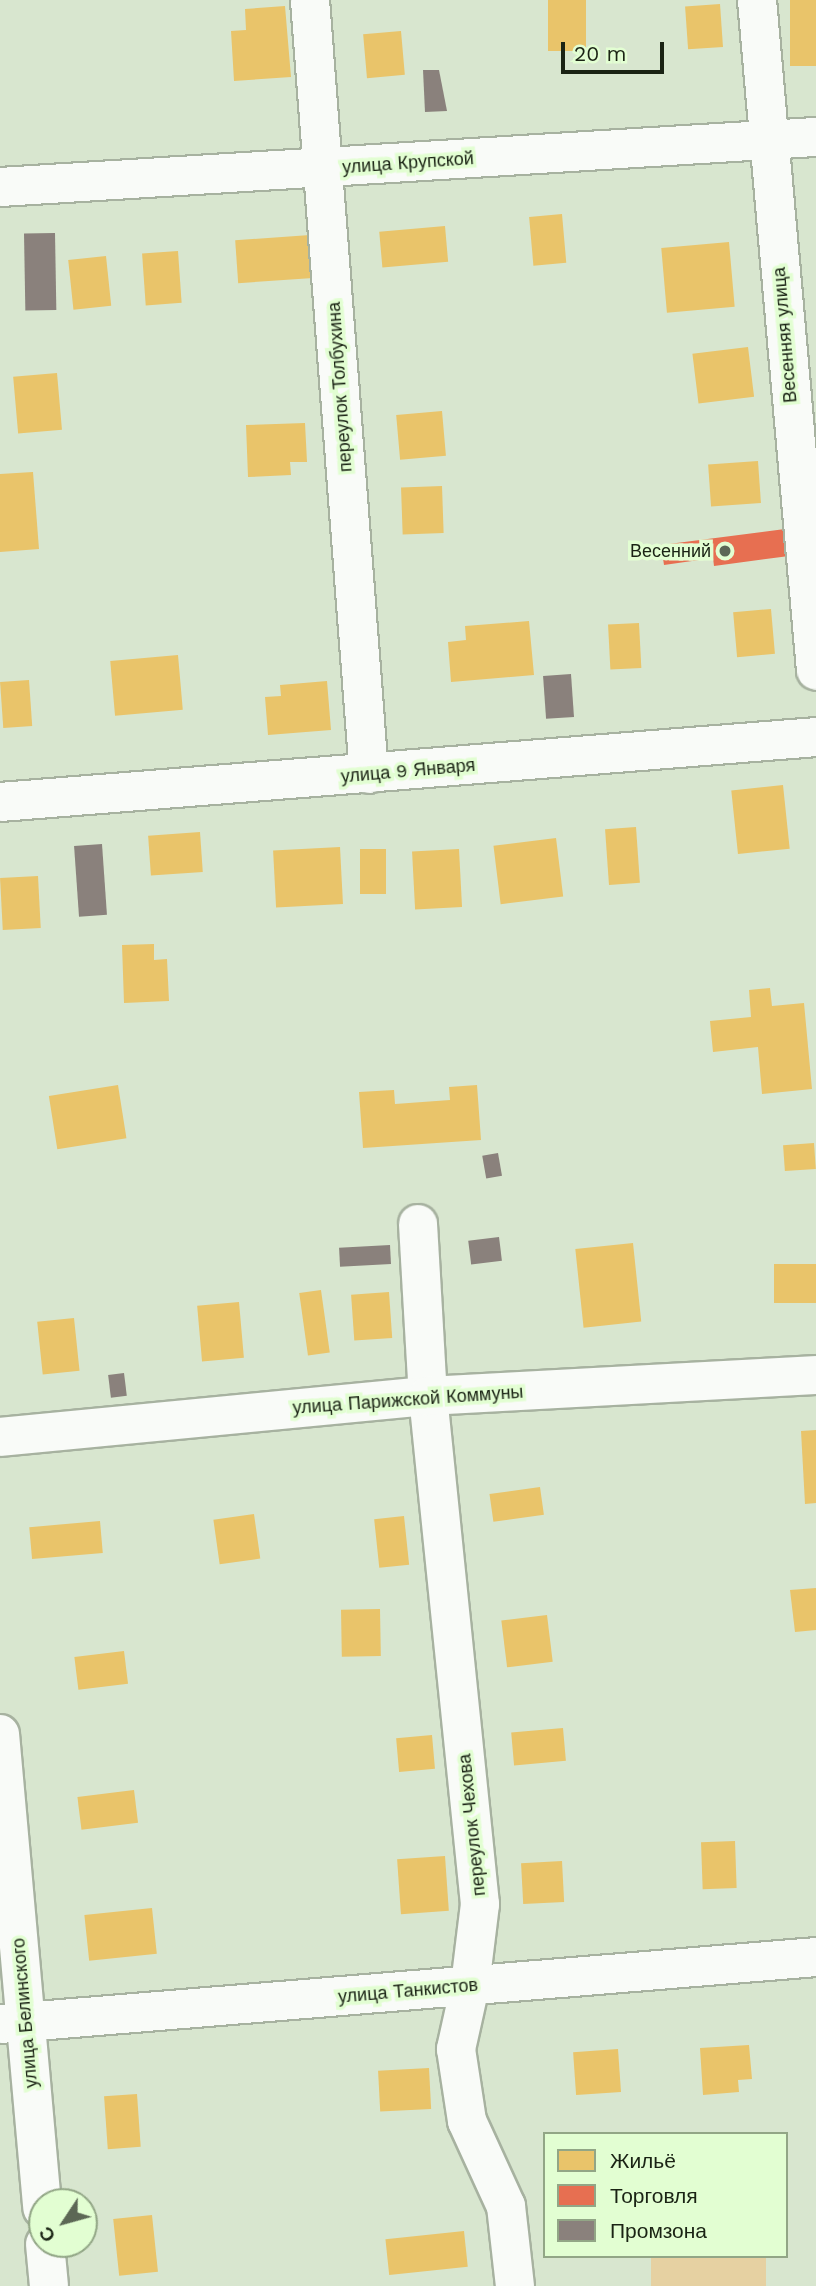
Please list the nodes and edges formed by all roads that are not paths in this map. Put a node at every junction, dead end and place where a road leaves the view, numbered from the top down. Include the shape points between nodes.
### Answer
1 (310, 0) edge
2 (757, 0) edge
3 (816, 137) edge
4 (766, 140) junction
5 (324, 169) junction
6 (0, 187) edge
7 (816, 670) edge
8 (816, 737) edge
9 (369, 774) junction
10 (0, 802) edge
11 (418, 1224) dead end
12 (816, 1376) edge
13 (428, 1396) junction
14 (0, 1437) edge
15 (0, 1734) edge
16 (816, 1957) edge
17 (470, 1986) junction
18 (13, 2023) edge
19 (39, 2188) edge
20 (46, 2258) edge
21 (49, 2286) edge
22 (515, 2286) edge

1 - 5 street, переулок Толбухина
2 - 4 street, Весенняя улица
3 - 4 street, улица Крупской
4 - 5 street, улица Крупской
4 - 7 street, Весенняя улица
5 - 6 street, улица Крупской
5 - 9 street, переулок Толбухина
8 - 9 street, улица 9 Января
9 - 10 street, улица 9 Января
11 - 13 street, переулок Чехова
12 - 13 street, улица Парижской Коммуны
13 - 14 street, улица Парижской Коммуны
13 - 17 street, переулок Чехова via 480,1904
15 - 18 street, улица Белинского
16 - 17 street, улица Танкистов
17 - 18 street, улица Танкистов
17 - 22 street, переулок Чехова via 456,2049 467,2120 506,2206
18 - 19 street, улица Белинского
20 - 21 street

